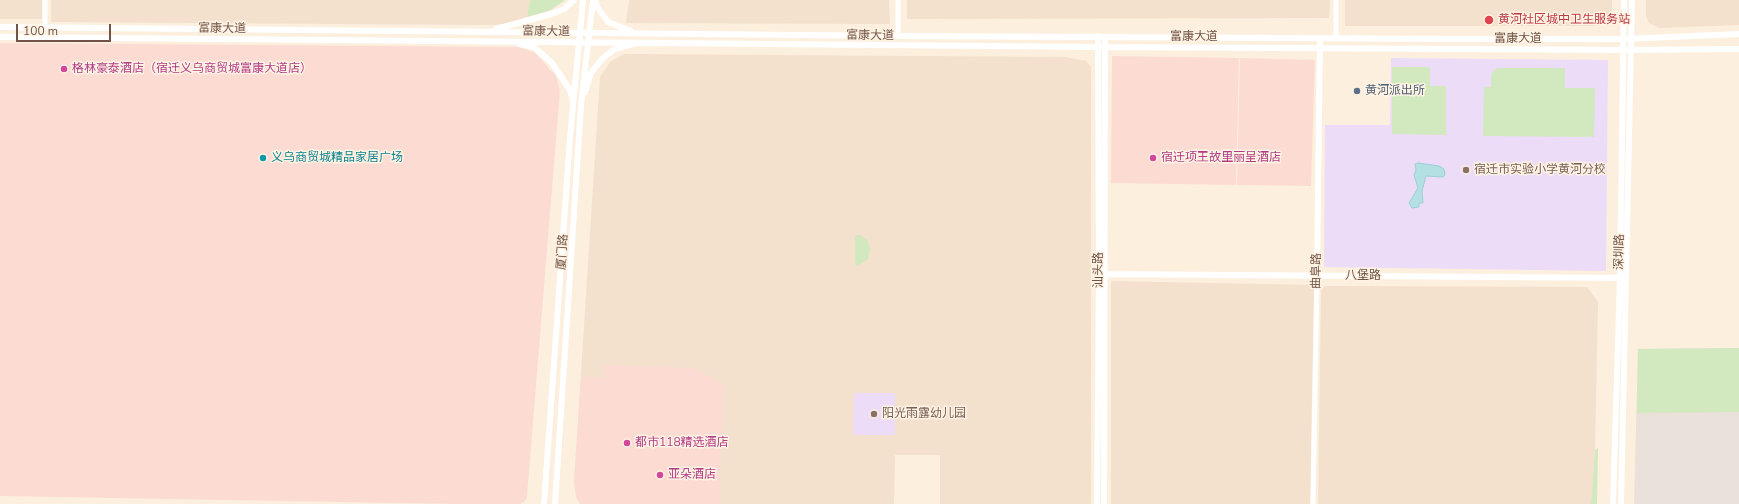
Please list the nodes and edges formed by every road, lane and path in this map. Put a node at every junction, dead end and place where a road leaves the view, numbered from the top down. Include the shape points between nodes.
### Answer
1 (45, 0) edge
2 (574, 0) edge
3 (583, 0) edge
4 (594, 0) edge
5 (898, 0) edge
6 (1336, 0) edge
7 (1624, 0) edge
8 (1632, 0) edge
9 (0, 27) edge
10 (45, 28) junction
11 (481, 32) junction
12 (580, 33) junction
13 (589, 33) junction
14 (643, 33) junction
15 (1739, 34) edge
16 (898, 36) junction
17 (1102, 36) junction
18 (0, 37) edge
19 (1320, 38) junction
20 (1336, 38) junction
21 (1623, 39) junction
22 (1631, 39) junction
23 (482, 40) junction
24 (579, 41) junction
25 (588, 41) junction
26 (642, 42) junction
27 (1102, 47) junction
28 (1320, 48) junction
29 (1739, 48) edge
30 (1622, 50) junction
31 (1631, 50) junction
32 (577, 105) junction
33 (1102, 274) junction
34 (1317, 276) junction
35 (1623, 278) junction
36 (544, 504) edge
37 (555, 504) edge
38 (1098, 504) edge
39 (1104, 504) edge
40 (1312, 504) edge
41 (1613, 504) edge
42 (1621, 504) edge

1 - 10 street
2 - 11 street via 564,9 551,14
3 - 12 street, 厦门路
4 - 13 street, 厦门路
4 - 14 street via 608,22
5 - 16 street
6 - 20 street
7 - 21 street, 深圳路
8 - 22 street, 深圳路
9 - 10 street, 富康大道
10 - 11 street, 富康大道
11 - 12 street, 富康大道
12 - 13 street, 富康大道
12 - 24 street, 厦门路
13 - 14 street, 富康大道
13 - 25 street, 厦门路
14 - 16 street, 富康大道
15 - 22 street, 富康大道
16 - 17 street, 富康大道
17 - 19 street, 富康大道
17 - 27 street, 汕头路
18 - 23 street, 富康大道
19 - 20 street, 富康大道
19 - 28 street, 曲阜路
20 - 21 street, 富康大道
21 - 22 street, 富康大道
21 - 30 street, 深圳路
22 - 31 street, 深圳路
23 - 24 street, 富康大道
23 - 32 street via 534,47 558,71
24 - 25 street, 富康大道
24 - 32 street, 厦门路
25 - 26 street, 富康大道
25 - 32 street, 厦门路
26 - 27 street, 富康大道
26 - 32 street via 615,49 602,58 591,73
27 - 28 street, 富康大道
27 - 33 street, 汕头路
28 - 30 street, 富康大道
28 - 34 street, 曲阜路
29 - 31 street, 富康大道
30 - 31 street, 富康大道
30 - 35 street, 深圳路
31 - 35 street, 深圳路
32 - 36 street, 厦门路
32 - 37 street, 厦门路
33 - 34 street, 八堡路
33 - 38 street, 汕头路
33 - 39 street, 汕头路
34 - 35 street, 八堡路
34 - 40 street, 曲阜路
35 - 41 street, 深圳路
35 - 42 street, 深圳路

